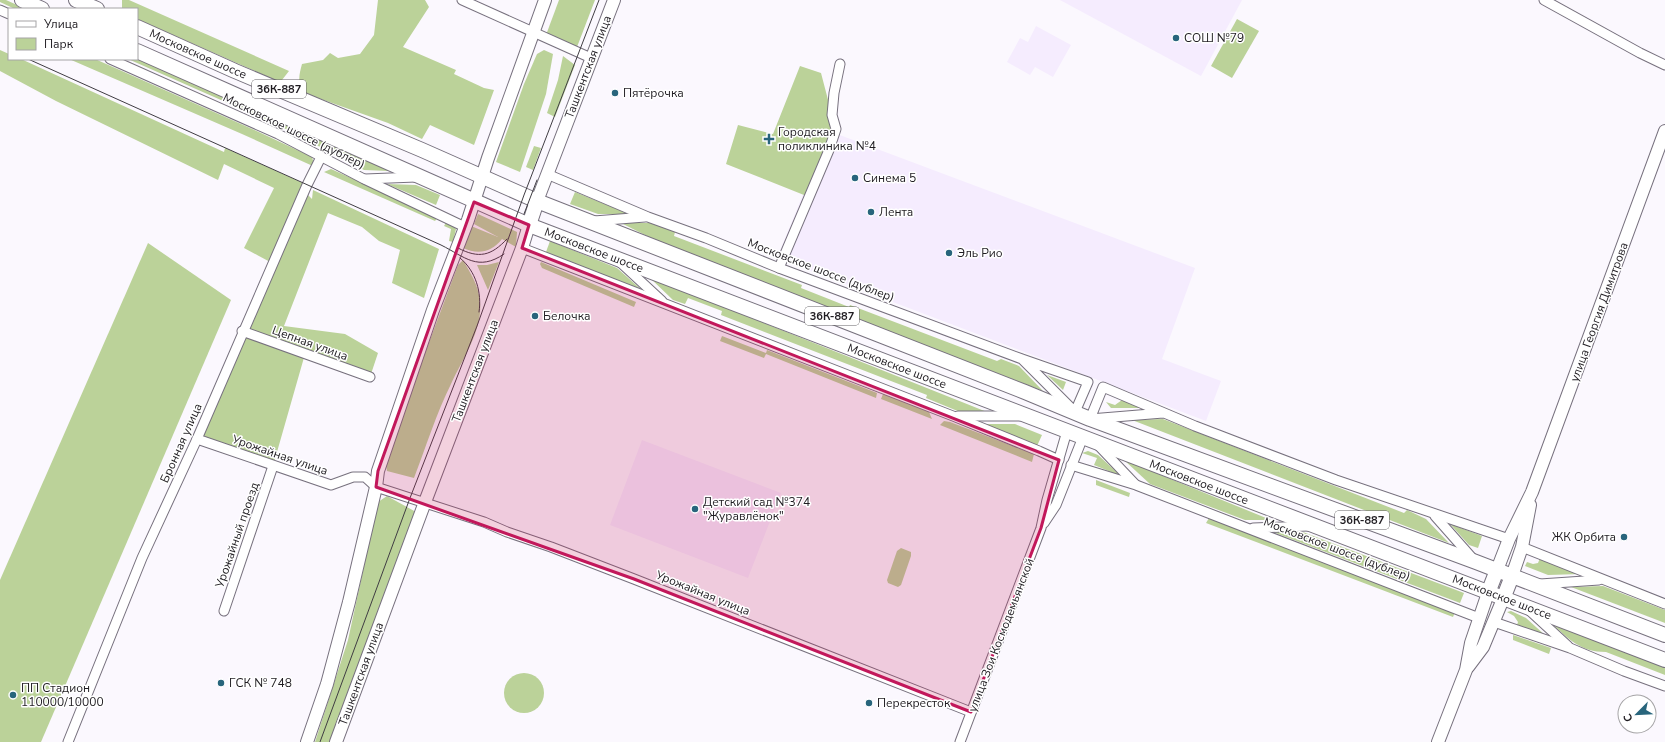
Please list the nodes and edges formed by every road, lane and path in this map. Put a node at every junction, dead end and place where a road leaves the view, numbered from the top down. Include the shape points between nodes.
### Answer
1 (22, 0) edge
2 (76, 0) edge
3 (462, 0) edge
4 (545, 0) edge
5 (614, 0) edge
6 (1544, 0) edge
7 (40, 8) edge
8 (95, 8) edge
9 (138, 27) edge
10 (533, 34) junction
11 (138, 51) edge
12 (590, 58) junction
13 (112, 60) edge
14 (840, 64) dead end
15 (1665, 66) edge
16 (1665, 131) edge
17 (321, 157) junction
18 (547, 174) junction
19 (419, 177) junction
20 (482, 177) junction
21 (364, 179) junction
22 (537, 201) junction
23 (474, 202) junction
24 (648, 217) junction
25 (589, 221) junction
26 (529, 225) junction
27 (465, 228) junction
28 (522, 248) junction
29 (614, 257) junction
30 (779, 268) junction
31 (666, 305) junction
32 (242, 331) junction
33 (1022, 359) junction
34 (370, 377) dead end
35 (1088, 382) joint
36 (1075, 412) junction
37 (1163, 413) junction
38 (953, 416) junction
39 (1026, 416) junction
40 (1090, 419) junction
41 (1068, 431) junction
42 (196, 439) junction
43 (1089, 440) junction
44 (1059, 460) junction
45 (1071, 465) junction
46 (273, 466) junction
47 (1136, 485) junction
48 (376, 487) junction
49 (1532, 492) junction
50 (425, 502) junction
51 (1434, 515) junction
52 (1312, 526) junction
53 (1041, 528) junction
54 (1250, 528) junction
55 (1509, 539) junction
56 (1522, 547) junction
57 (1476, 562) junction
58 (1496, 570) junction
59 (1512, 576) junction
60 (1602, 580) junction
61 (1533, 584) junction
62 (1488, 593) junction
63 (1503, 599) junction
64 (1665, 604) edge
65 (1526, 607) junction
66 (224, 611) dead end
67 (1480, 618) junction
68 (1494, 622) junction
69 (1665, 635) edge
70 (1570, 648) junction
71 (1665, 660) edge
72 (1466, 670) junction
73 (1665, 686) edge
74 (971, 712) junction
75 (68, 742) edge
76 (306, 742) edge
77 (336, 742) edge
78 (960, 742) edge
79 (1438, 742) edge

1 - 7 main road
2 - 8 main road
3 - 10 street
4 - 10 main road
5 - 12 main road, Ташкентская улица
6 - 15 street
9 - 20 main road, Московское шоссе / 36К-887
10 - 12 street
10 - 20 main road
11 - 19 main road, Московское шоссе / 36К-887
12 - 18 main road, Ташкентская улица
13 - 17 street, Московское шоссе (дублер) via 278,134
14 - 30 street via 832,115 836,129
16 - 49 main road, улица Георгия Димитрова
17 - 21 street, Московское шоссе (дублер)
17 - 32 street, Бронная улица
18 - 22 main road, Ташкентская улица
18 - 24 street, Московское шоссе (дублер)
19 - 21 street
19 - 23 main road, Московское шоссе / 36К-887
20 - 22 main road, Московское шоссе / 36К-887
20 - 23 main road
21 - 27 street, Московское шоссе (дублер)
22 - 25 main road, Московское шоссе / 36К-887
22 - 26 main road, Ташкентская улица
23 - 26 main road, Московское шоссе / 36К-887
23 - 27 main road
24 - 25 street
24 - 30 street, Московское шоссе (дублер)
25 - 36 main road, Московское шоссе / 36К-887
26 - 28 main road, Ташкентская улица
26 - 29 main road, Московское шоссе / 36К-887
27 - 48 main road via 408,383 378,471
28 - 31 street
28 - 50 main road, Ташкентская улица
29 - 31 street
29 - 39 main road, Московское шоссе / 36К-887
30 - 33 street, Московское шоссе (дублер)
31 - 38 street
32 - 34 street, Цепная улица
32 - 42 street, Бронная улица
33 - 35 street, Московское шоссе (дублер)
33 - 36 street
35 - 36 street, улица Зои Космодемьянской
36 - 40 main road, Московское шоссе / 36К-887
36 - 41 main road, улица Зои Космодемьянской
37 - 40 street
37 - 40 street, улица Зои Космодемьянской via 1103,387
37 - 51 street
38 - 39 street
38 - 44 street
39 - 41 main road, Московское шоссе / 36К-887
40 - 43 main road, улица Зои Космодемьянской
40 - 57 main road, Московское шоссе / 36К-887
41 - 43 main road, Московское шоссе / 36К-887
41 - 44 street, улица Зои Космодемьянской
42 - 46 street, Урожайная улица
42 - 75 street, Бронная улица via 142,558
43 - 45 street, улица Зои Космодемьянской
43 - 47 street
43 - 52 main road, Московское шоссе / 36К-887
44 - 53 street, улица Зои Космодемьянской
45 - 47 street, Московское шоссе (дублер)
45 - 53 street, улица Зои Космодемьянской via 1056,505
46 - 48 street, Урожайная улица via 331,485 353,477 365,477
46 - 66 street, Урожайный проезд
47 - 54 street, Московское шоссе (дублер)
48 - 50 street, Урожайная улица
48 - 76 main road via 327,684
49 - 55 main road, улица Георгия Димитрова
49 - 56 main road, улица Георгия Димитрова
50 - 74 street, Урожайная улица via 551,547
50 - 77 main road, Ташкентская улица
51 - 55 street
51 - 57 street
52 - 54 street
52 - 62 main road, Московское шоссе / 36К-887 via 1344,536
53 - 74 street, улица Зои Космодемьянской
54 - 67 street, Московское шоссе (дублер)
55 - 58 main road, улица Георгия Димитрова
56 - 59 main road, улица Георгия Димитрова
56 - 60 street
57 - 58 main road, Московское шоссе / 36К-887
58 - 59 main road, Московское шоссе / 36К-887
58 - 62 main road, улица Георгия Димитрова
59 - 61 main road, Московское шоссе / 36К-887
59 - 63 main road, улица Георгия Димитрова
60 - 61 street
60 - 64 street
61 - 69 main road, Московское шоссе / 36К-887
62 - 63 main road, Московское шоссе / 36К-887
62 - 67 main road, улица Георгия Димитрова
63 - 65 main road, Московское шоссе / 36К-887
63 - 68 main road, улица Георгия Димитрова
65 - 70 street
65 - 71 main road, Московское шоссе / 36К-887
67 - 72 main road, улица Георгия Димитрова via 1471,643
68 - 70 street
68 - 72 main road, улица Георгия Димитрова via 1483,648
70 - 73 street
72 - 79 main road, улица Георгия Димитрова
74 - 78 street, улица Зои Космодемьянской

